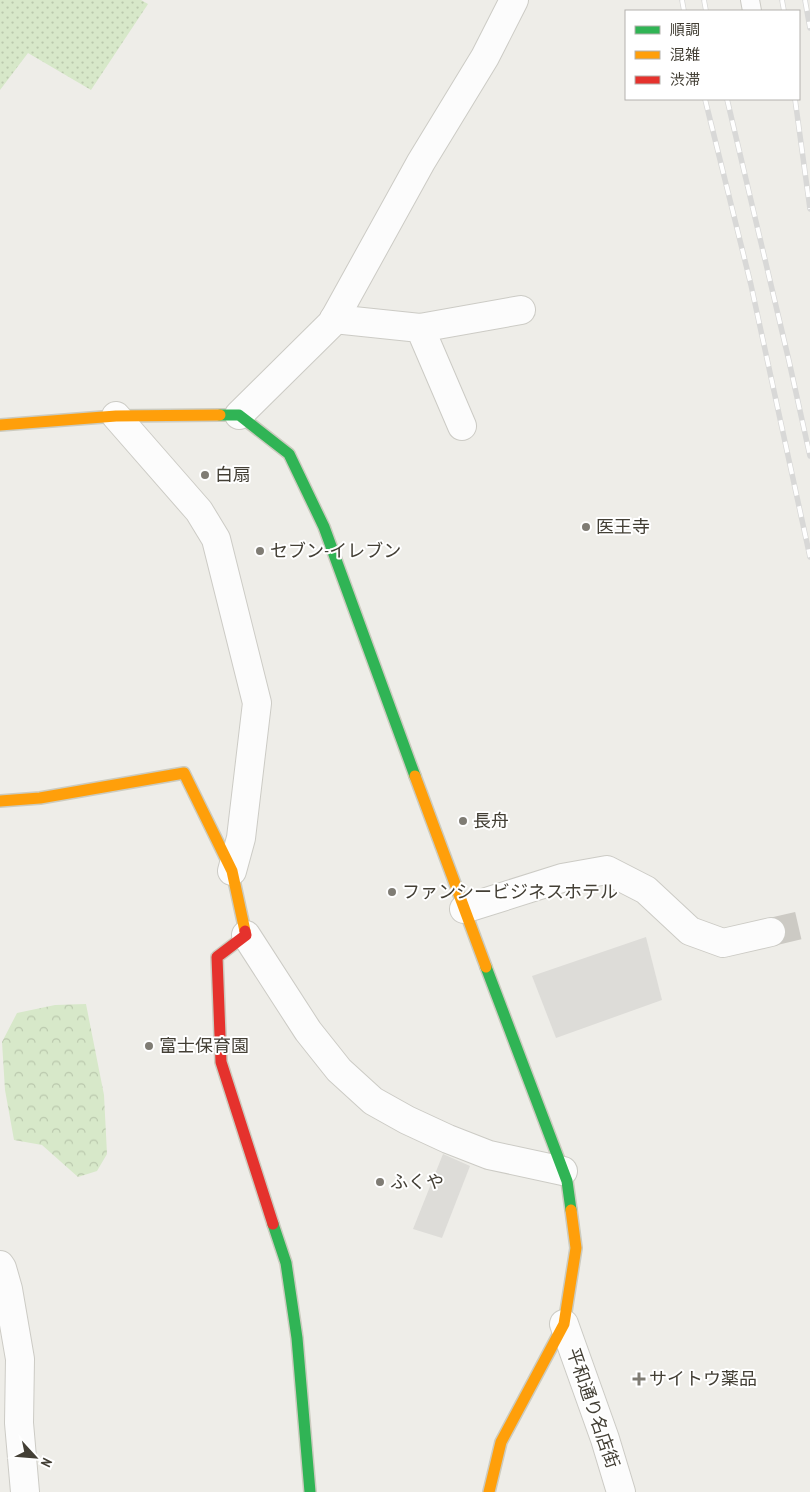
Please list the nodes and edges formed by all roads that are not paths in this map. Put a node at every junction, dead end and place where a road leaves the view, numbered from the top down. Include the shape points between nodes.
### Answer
1 (514, 0) edge
2 (521, 310) dead end
3 (334, 319) junction
4 (420, 328) junction
5 (239, 415) junction
6 (116, 416) junction
7 (0, 426) edge
8 (462, 426) dead end
9 (0, 801) edge
10 (232, 871) junction
11 (464, 909) junction
12 (771, 932) tunnel mouth
13 (246, 936) junction
14 (563, 1171) junction
15 (0, 1265) edge
16 (564, 1324) junction
17 (25, 1492) edge
18 (310, 1492) edge
19 (489, 1492) edge
20 (621, 1492) edge

1 - 3 street via 485,57 421,162
2 - 4 street
3 - 4 street
3 - 5 street
4 - 8 street
5 - 6 street
5 - 11 street via 289,454 324,527
6 - 7 street
6 - 10 street via 198,511 216,538 257,703 241,838
9 - 10 street via 40,798 184,773
10 - 13 street
11 - 12 street via 562,878 606,870 646,890 690,931 723,943
11 - 14 street
13 - 14 street via 308,1031 339,1070 373,1101 432,1132 489,1155
13 - 18 street via 217,957 221,1062 286,1263 297,1338
14 - 16 street via 576,1248
15 - 17 street via 8,1289 20,1359 19,1423
16 - 19 street via 501,1442
16 - 20 street, 平和通り名店街

